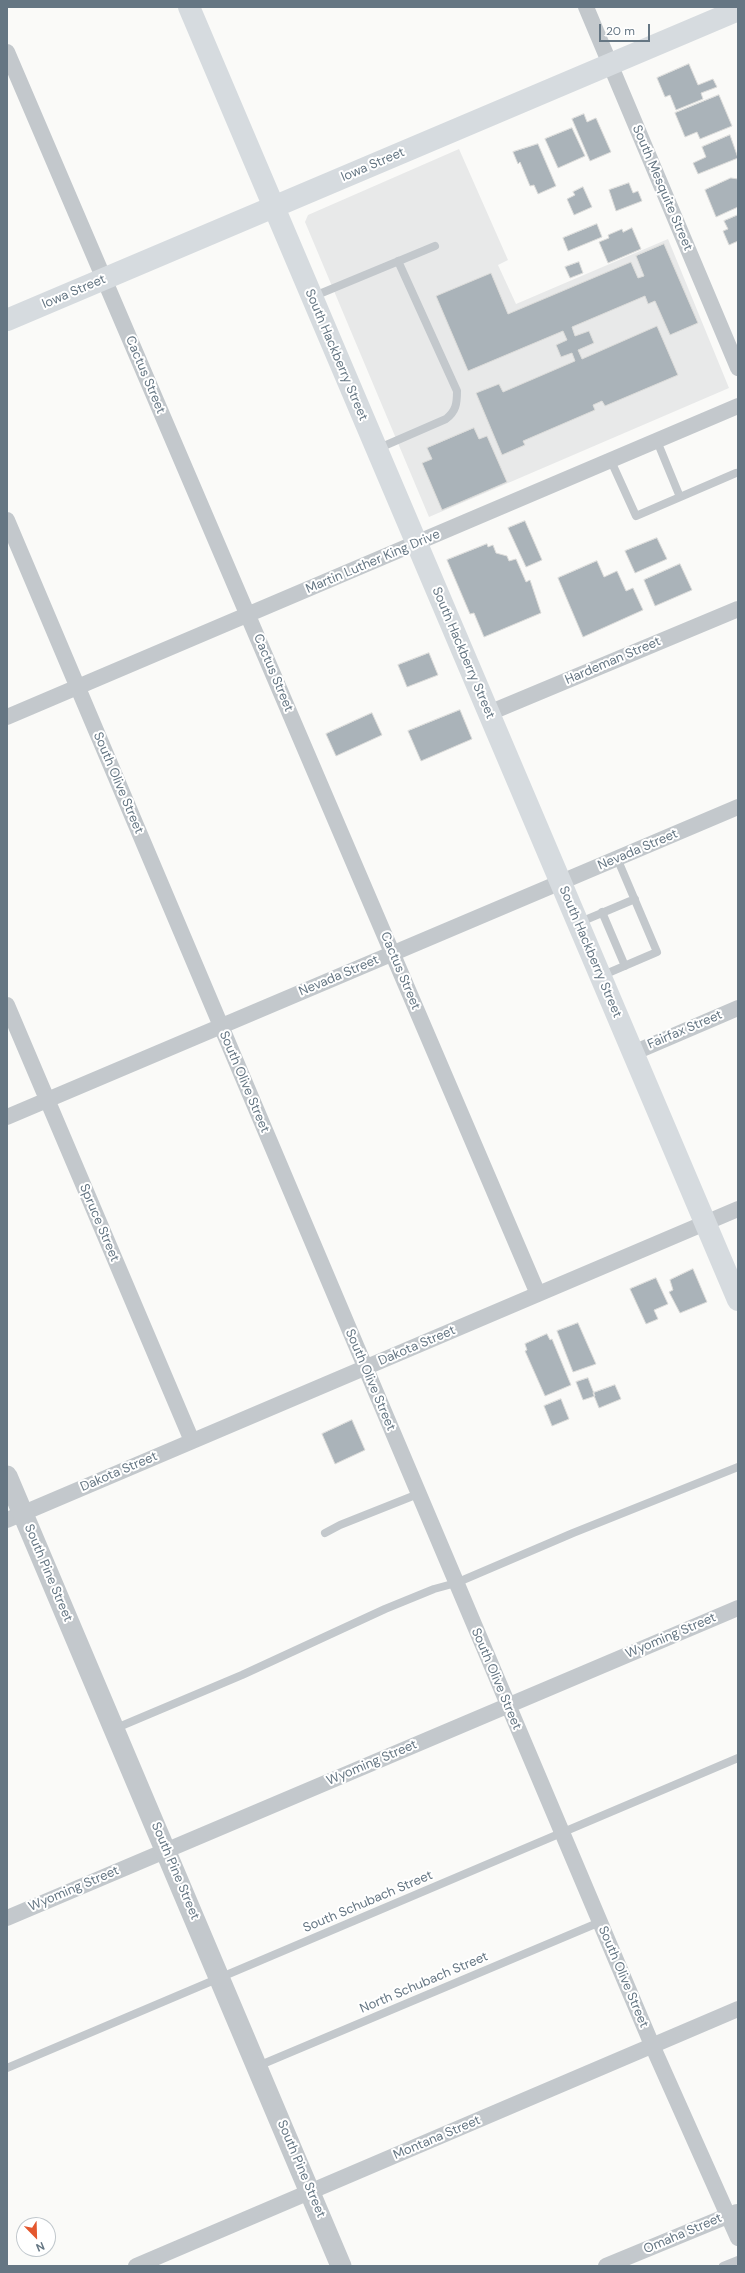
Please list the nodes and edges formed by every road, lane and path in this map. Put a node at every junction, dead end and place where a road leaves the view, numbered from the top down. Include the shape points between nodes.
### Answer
1 (188, 7) edge
2 (586, 7) edge
3 (738, 10) edge
4 (7, 52) edge
5 (610, 64) junction
6 (274, 207) junction
7 (435, 246) dead end
8 (398, 261) junction
9 (104, 279) junction
10 (312, 297) junction
11 (7, 320) edge
12 (738, 368) edge
13 (738, 406) edge
14 (657, 441) junction
15 (377, 450) junction
16 (611, 461) junction
17 (736, 473) dead end
18 (680, 497) junction
19 (7, 520) edge
20 (416, 543) junction
21 (738, 609) edge
22 (248, 614) junction
23 (78, 687) junction
24 (489, 713) junction
25 (7, 717) edge
26 (738, 807) edge
27 (617, 858) junction
28 (561, 882) junction
29 (635, 899) junction
30 (602, 912) junction
31 (578, 923) junction
32 (392, 954) junction
33 (625, 966) junction
34 (600, 976) junction
35 (7, 1004) edge
36 (738, 1008) edge
37 (221, 1027) junction
38 (633, 1053) junction
39 (47, 1100) junction
40 (7, 1118) edge
41 (738, 1209) edge
42 (705, 1223) junction
43 (538, 1294) junction
44 (738, 1300) edge
45 (365, 1368) junction
46 (192, 1441) junction
47 (738, 1467) edge
48 (7, 1476) edge
49 (418, 1494) junction
50 (15, 1516) edge
51 (325, 1534) dead end
52 (456, 1584) junction
53 (738, 1608) edge
54 (508, 1705) junction
55 (114, 1729) junction
56 (738, 1758) edge
57 (561, 1832) junction
58 (166, 1850) junction
59 (7, 1918) edge
60 (600, 1922) junction
61 (220, 1978) junction
62 (738, 2009) edge
63 (652, 2045) junction
64 (258, 2066) junction
65 (7, 2068) edge
66 (310, 2193) junction
67 (733, 2213) edge
68 (738, 2238) edge
69 (738, 2260) edge
70 (136, 2266) edge
71 (342, 2266) edge
72 (606, 2266) edge
73 (722, 2266) edge

1 - 6 main road, South Hackberry Street
2 - 5 street, South Mesquite Street
3 - 5 main road, Iowa Street
4 - 9 street, Cactus Street
5 - 6 main road, Iowa Street
5 - 12 street, South Mesquite Street
6 - 9 main road, Iowa Street
6 - 10 main road, South Hackberry Street
7 - 8 lane
8 - 10 lane
8 - 15 lane via 457,391 457,402 454,412 446,419
9 - 11 main road, Iowa Street
9 - 22 street, Cactus Street
10 - 15 main road, South Hackberry Street
13 - 14 street, Martin Luther King Drive
14 - 16 street, Martin Luther King Drive
14 - 18 lane
15 - 20 main road, South Hackberry Street
16 - 18 lane via 636,516
16 - 20 street, Martin Luther King Drive
17 - 18 lane
19 - 23 street, South Olive Street
20 - 22 street, Martin Luther King Drive
20 - 24 main road, South Hackberry Street
21 - 24 street, Hardeman Street
22 - 23 street, Martin Luther King Drive
22 - 32 street, Cactus Street
23 - 25 street, Martin Luther King Drive
23 - 37 street, South Olive Street
24 - 28 main road, South Hackberry Street
26 - 27 street, Nevada Street
27 - 28 street, Nevada Street
27 - 29 lane
28 - 31 main road, South Hackberry Street
28 - 32 street, Nevada Street
29 - 30 lane
29 - 33 lane via 657,952
30 - 31 lane
30 - 33 lane
31 - 34 main road, South Hackberry Street
32 - 37 street, Nevada Street
32 - 43 street, Cactus Street
33 - 34 lane
34 - 38 main road, South Hackberry Street
35 - 39 street, Spruce Street
36 - 38 street, Fairfax Street
37 - 39 street, Nevada Street
37 - 45 street, South Olive Street
38 - 42 main road, South Hackberry Street
39 - 40 street, Nevada Street
39 - 46 street, Spruce Street
41 - 42 street, Dakota Street
42 - 43 street, Dakota Street
42 - 44 main road, South Hackberry Street
43 - 45 street, Dakota Street
45 - 46 street, Dakota Street
45 - 49 street, South Olive Street
46 - 50 street, Dakota Street
47 - 52 lane via 573,1533
48 - 50 street, South Pine Street
49 - 51 lane via 340,1525
49 - 52 street, South Olive Street
50 - 55 street, South Pine Street
52 - 54 street, South Olive Street
52 - 55 lane via 434,1589 385,1609 242,1675
53 - 54 street, Wyoming Street
54 - 57 street, South Olive Street
54 - 58 street, Wyoming Street
55 - 58 street, South Pine Street
56 - 57 lane, South Schubach Street
57 - 60 street, South Olive Street
57 - 61 lane, South Schubach Street
58 - 59 street, Wyoming Street
58 - 61 street, South Pine Street
60 - 63 street, South Olive Street
60 - 64 lane, North Schubach Street
61 - 64 street, South Pine Street
61 - 65 lane, South Schubach Street
62 - 63 street, Montana Street
63 - 66 street, Montana Street
63 - 67 street, South Olive Street
64 - 66 street, South Pine Street
66 - 70 street, Montana Street
66 - 71 street, South Pine Street
67 - 68 street, South Olive Street
67 - 72 street, Omaha Street
69 - 73 lane

